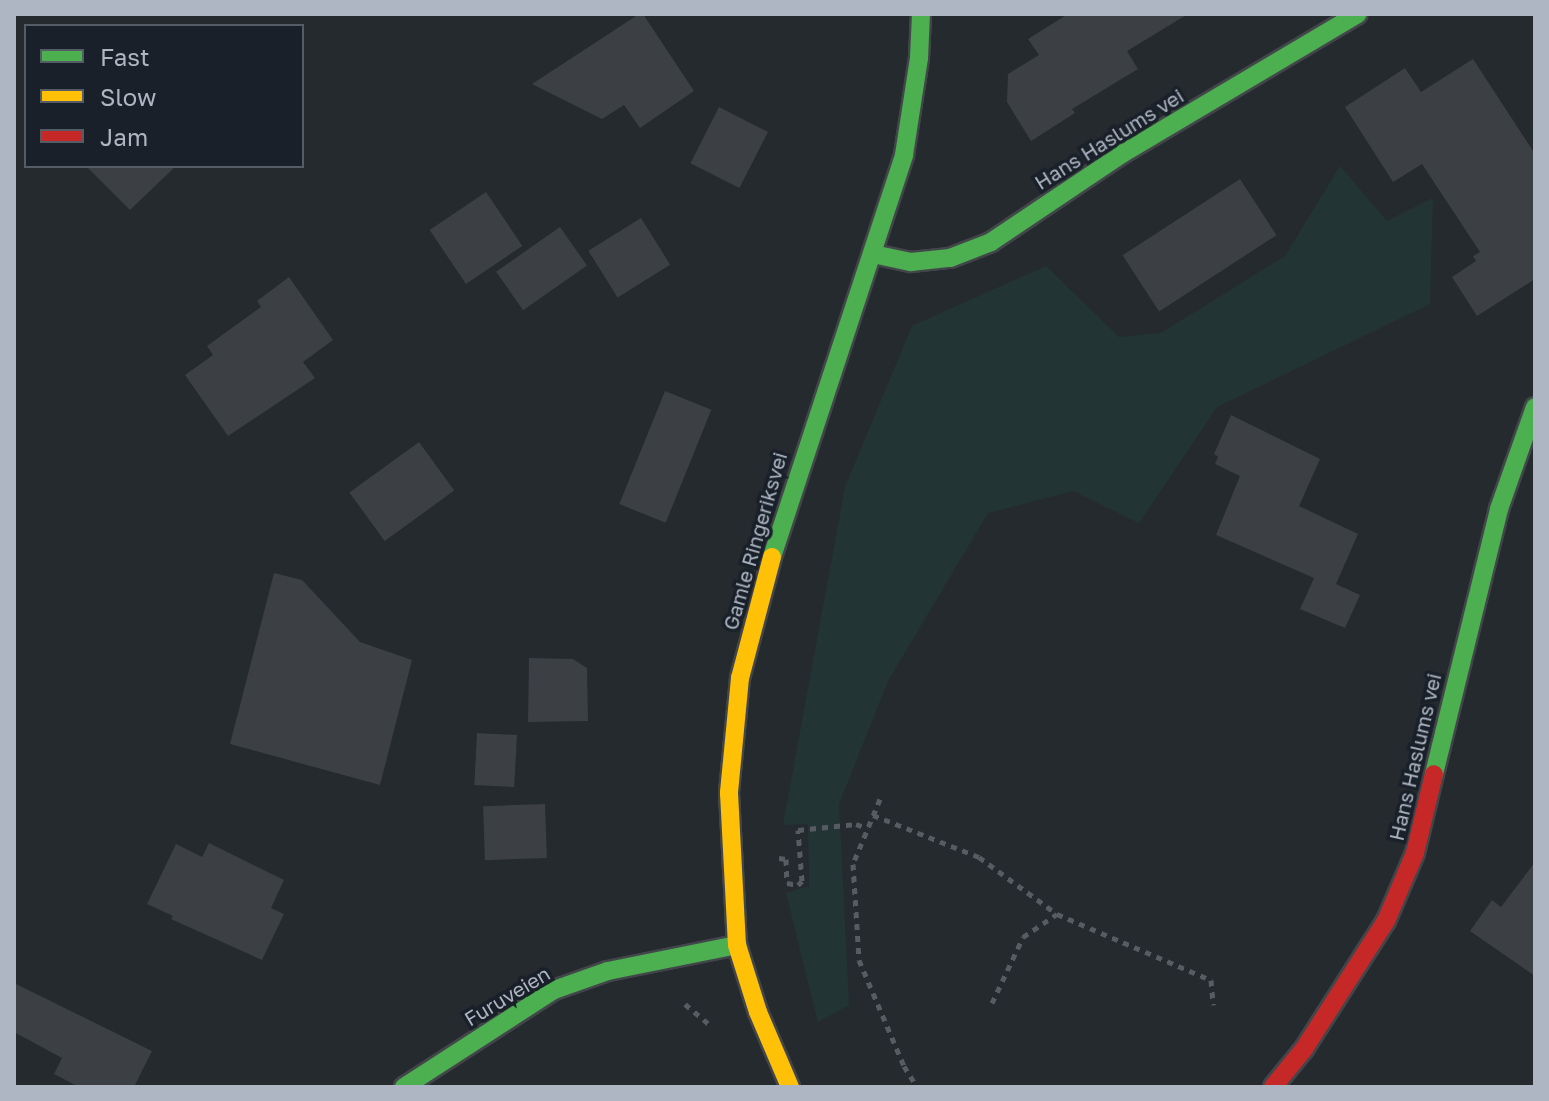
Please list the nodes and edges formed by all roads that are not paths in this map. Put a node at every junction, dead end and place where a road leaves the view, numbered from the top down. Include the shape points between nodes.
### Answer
1 (921, 14) edge
2 (1358, 14) edge
3 (873, 254) junction
4 (1535, 407) edge
5 (737, 945) junction
6 (404, 1087) edge
7 (790, 1087) edge
8 (1273, 1087) edge

1 - 3 street, Gamle Ringeriksvei via 904,155
2 - 3 street, Hans Haslums vei via 1122,154 991,242 950,258 911,262
3 - 5 street, Gamle Ringeriksvei via 800,464 740,678 729,793
4 - 8 street, Hans Haslums vei via 1499,509 1415,853 1386,921 1304,1049
5 - 6 street, Furuveien via 608,971 554,990
5 - 7 street, Gamle Ringeriksvei

